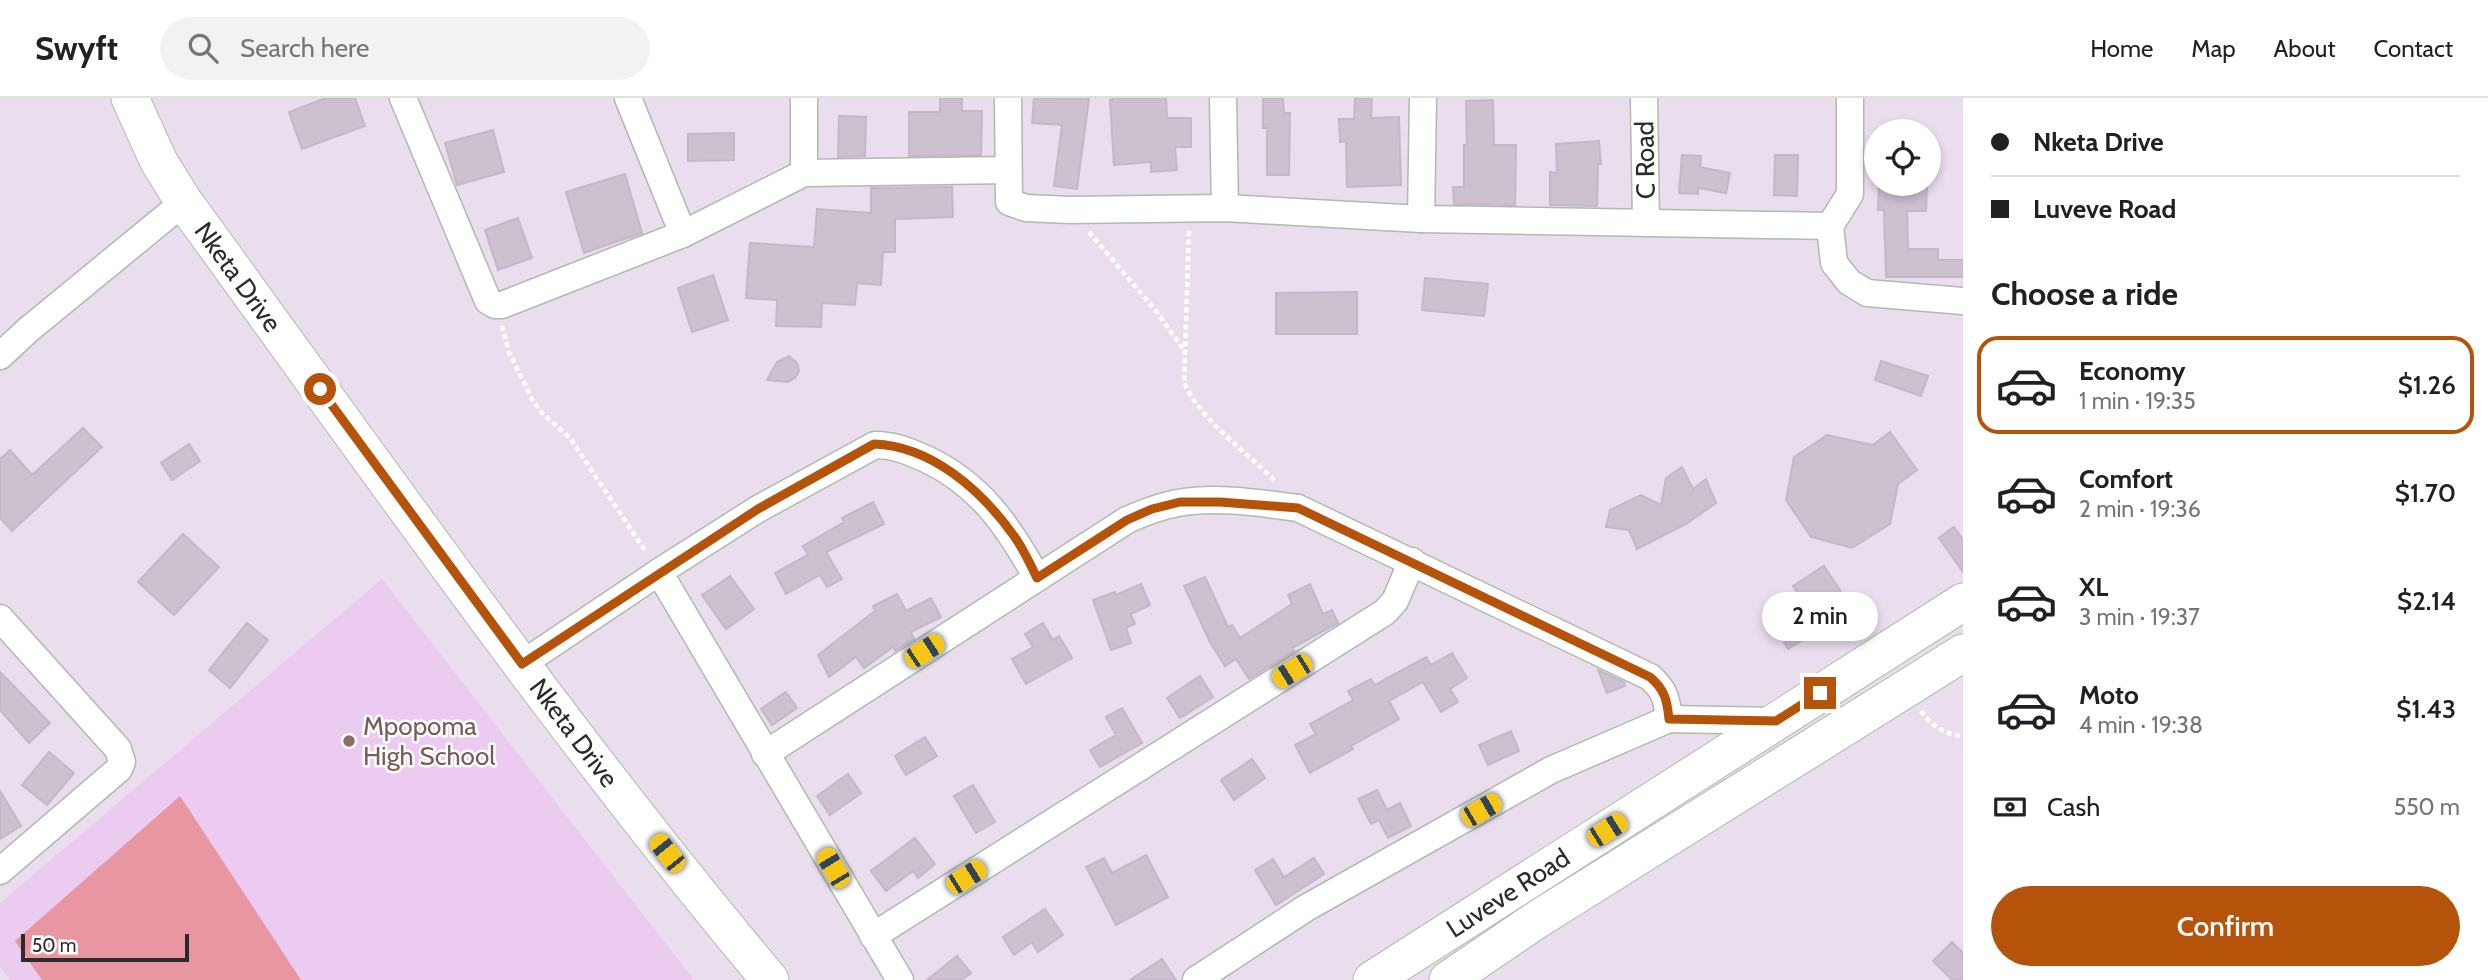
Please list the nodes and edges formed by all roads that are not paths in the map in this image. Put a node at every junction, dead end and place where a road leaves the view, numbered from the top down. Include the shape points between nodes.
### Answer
1 (130, 98) edge
2 (402, 98) edge
3 (628, 98) edge
4 (804, 98) edge
5 (1008, 98) edge
6 (1223, 98) edge
7 (1423, 98) edge
8 (1644, 98) edge
9 (1850, 98) edge
10 (1008, 170) junction
11 (804, 173) junction
12 (184, 202) junction
13 (1225, 208) junction
14 (1421, 219) junction
15 (1646, 222) junction
16 (1830, 226) junction
17 (683, 234) junction
18 (1963, 301) edge
19 (0, 356) edge
20 (1412, 561) junction
21 (659, 572) junction
22 (1037, 578) junction
23 (1963, 602) edge
24 (0, 618) edge
25 (1963, 653) edge
26 (522, 664) junction
27 (1669, 719) junction
28 (1776, 721) junction
29 (765, 754) junction
30 (0, 871) edge
31 (873, 936) junction
32 (770, 980) edge
33 (900, 980) edge
34 (1196, 980) edge
35 (1372, 980) edge
36 (1448, 980) edge

1 - 12 street, Nketa Drive via 159,162
2 - 17 street via 488,300 495,305
3 - 17 street
4 - 11 street
5 - 10 street
6 - 13 street
7 - 14 street
8 - 15 street, C Road
9 - 16 street via 1850,194
10 - 11 street
10 - 13 street via 1009,202 1026,208
11 - 17 street
12 - 19 street
12 - 26 street, Nketa Drive
13 - 14 street
14 - 15 street
15 - 16 street
16 - 18 street via 1834,263 1849,282 1867,293
20 - 22 street via 1298,508 1240,501 1180,502 1127,520
20 - 27 street via 1650,677 1666,696
20 - 31 street via 1395,601 1385,612
21 - 22 street via 874,444 893,445 966,482 1015,537
21 - 26 street
21 - 29 street
22 - 29 street
23 - 28 street, Luveve Road
24 - 30 street via 118,749 122,762
25 - 36 street, Luveve Road
26 - 32 street, Nketa Drive
27 - 28 street
27 - 34 street via 1550,770 1306,908
28 - 35 street, Luveve Road
29 - 31 street
31 - 33 street

